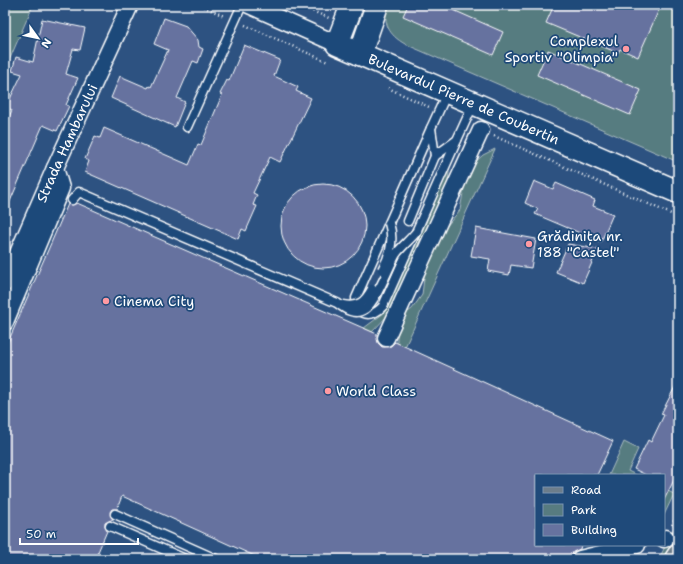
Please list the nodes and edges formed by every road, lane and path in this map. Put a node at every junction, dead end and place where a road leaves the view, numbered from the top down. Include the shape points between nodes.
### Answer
1 (130, 5) edge
2 (242, 5) edge
3 (249, 5) edge
4 (352, 5) edge
5 (377, 5) edge
6 (337, 44) junction
7 (360, 54) junction
8 (447, 92) junction
9 (473, 104) junction
10 (187, 127) dead end
11 (431, 128) junction
12 (481, 130) dead end
13 (457, 140) junction
14 (435, 156) junction
15 (55, 168) junction
16 (678, 192) edge
17 (72, 200) dead end
18 (408, 221) dead end
19 (389, 223) junction
20 (417, 231) junction
21 (5, 283) edge
22 (337, 303) junction
23 (361, 311) junction
24 (5, 322) edge
25 (386, 338) dead end
26 (115, 514) dead end
27 (110, 526) dead end
28 (633, 546) edge
29 (678, 556) edge
30 (185, 559) edge
31 (216, 559) edge
32 (580, 559) edge
33 (676, 559) edge

1 - 15 street, Strada Hambarului
2 - 10 lane
3 - 6 street, Bulevardul Pierre de Coubertin
4 - 6 street
5 - 7 street
6 - 7 street, Bulevardul Pierre de Coubertin
7 - 8 street, Bulevardul Pierre de Coubertin
8 - 9 street, Bulevardul Pierre de Coubertin
8 - 11 lane
9 - 13 lane
9 - 16 street, Bulevardul Pierre de Coubertin
11 - 14 lane
11 - 19 lane
12 - 25 street
13 - 14 lane
13 - 20 lane
14 - 18 lane
15 - 21 street, Strada Hambarului
15 - 24 street via 61,188
17 - 22 lane via 79,192
19 - 22 lane, bridge via 392,230 390,251 368,296 359,305
19 - 23 lane via 356,298
20 - 23 lane, bridge via 398,253 372,300
20 - 23 lane via 383,306 371,314
22 - 23 lane, bridge via 350,311
26 - 31 lane
27 - 30 lane
28 - 32 street
29 - 33 main road

